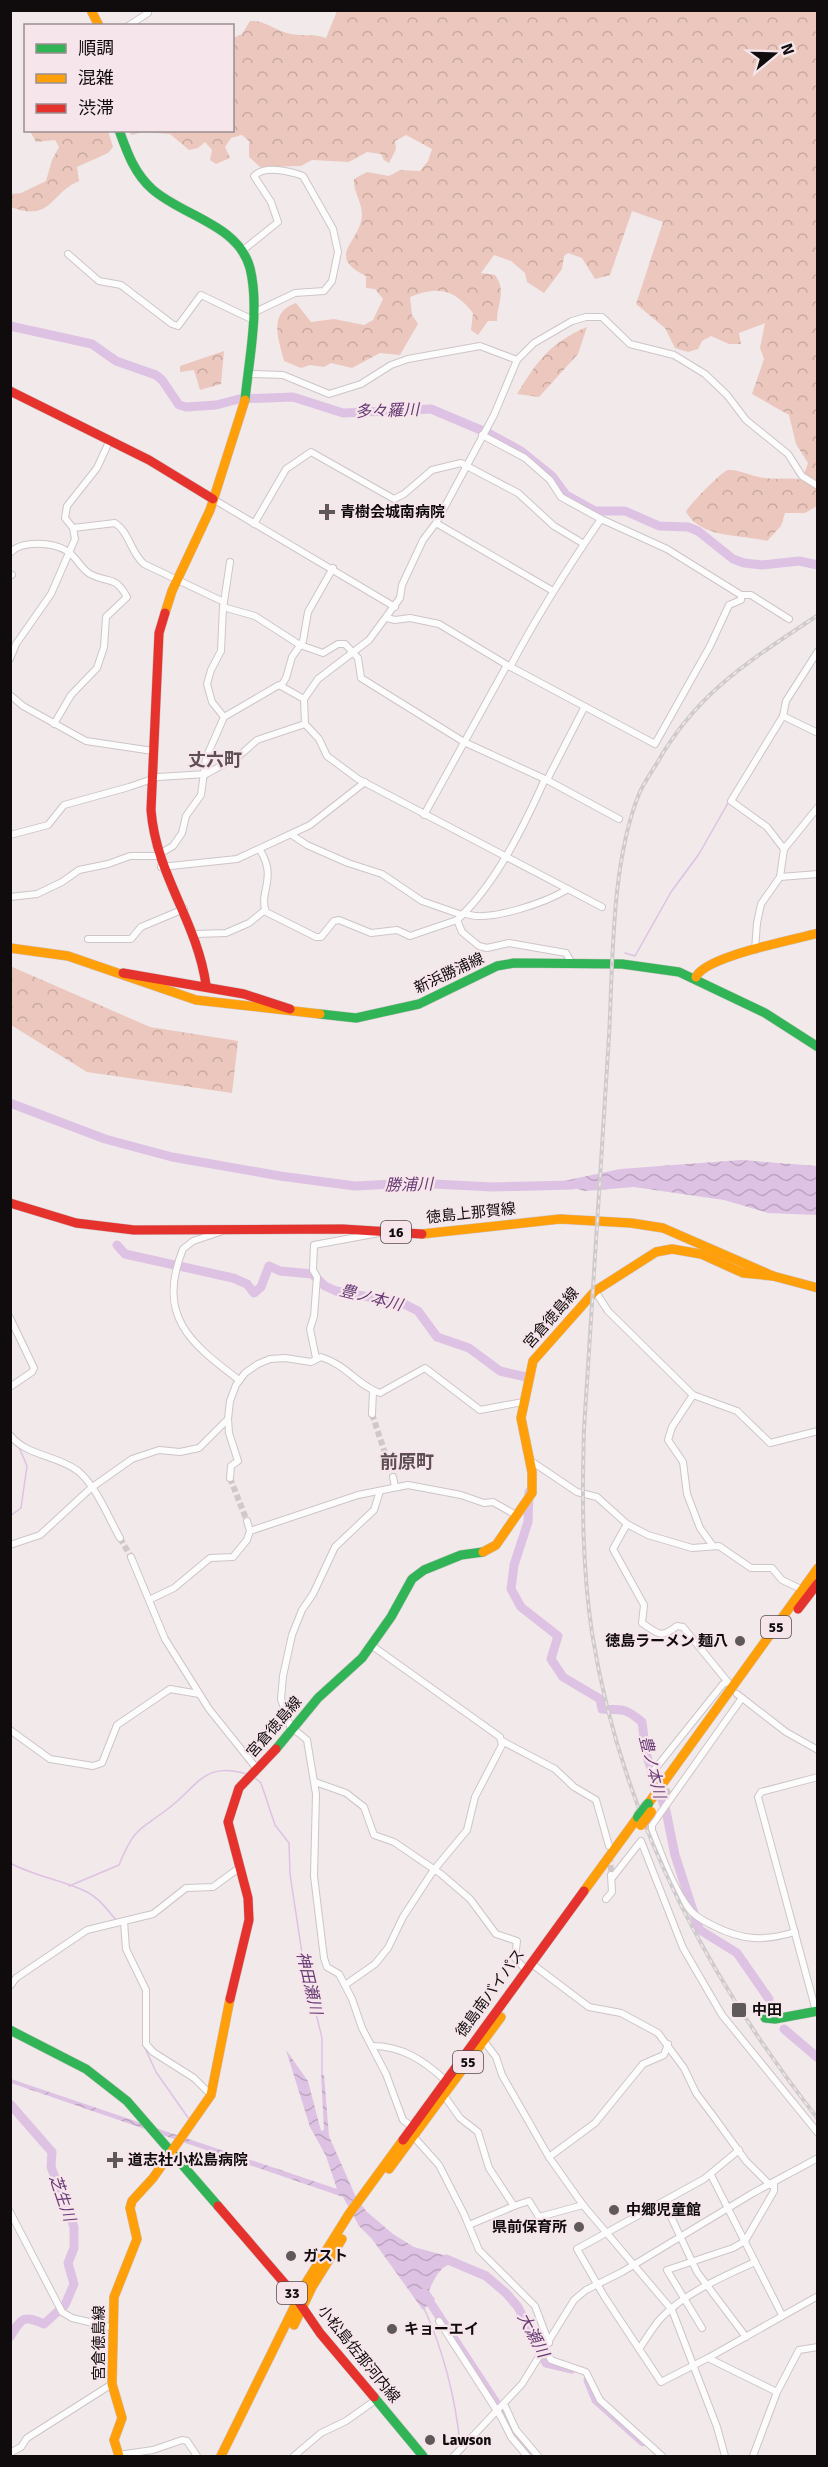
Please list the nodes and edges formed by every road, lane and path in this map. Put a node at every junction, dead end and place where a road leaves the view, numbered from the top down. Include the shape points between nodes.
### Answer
1 (91, 10) edge
2 (146, 10) edge
3 (98, 24) edge
4 (131, 24) edge
5 (120, 132) edge
6 (242, 251) junction
7 (68, 254) dead end
8 (253, 317) junction
9 (517, 360) junction
10 (250, 374) junction
11 (10, 391) edge
12 (484, 432) junction
13 (109, 442) junction
14 (466, 464) junction
15 (818, 486) edge
16 (213, 499) junction
17 (601, 519) junction
18 (436, 523) junction
19 (254, 524) junction
20 (73, 528) junction
21 (584, 544) junction
22 (69, 552) junction
23 (10, 554) edge
24 (230, 562) dead end
25 (333, 568) junction
26 (177, 581) junction
27 (553, 591) junction
28 (741, 595) junction
29 (224, 604) junction
30 (395, 607) junction
31 (387, 618) junction
32 (789, 619) dead end
33 (300, 645) junction
34 (818, 651) edge
35 (354, 652) junction
36 (10, 659) edge
37 (508, 666) junction
38 (281, 686) junction
39 (10, 695) edge
40 (304, 699) junction
41 (584, 708) junction
42 (783, 716) junction
43 (224, 717) junction
44 (54, 724) junction
45 (305, 724) junction
46 (818, 733) edge
47 (464, 742) junction
48 (153, 751) junction
49 (203, 775) junction
50 (152, 778) junction
51 (546, 779) junction
52 (365, 782) junction
53 (818, 807) edge
54 (424, 815) junction
55 (619, 819) dead end
56 (10, 835) edge
57 (292, 835) junction
58 (784, 849) junction
59 (260, 850) junction
60 (156, 856) junction
61 (505, 857) junction
62 (160, 867) junction
63 (818, 874) edge
64 (780, 877) junction
65 (568, 889) junction
66 (10, 897) edge
67 (603, 907) dead end
68 (184, 909) junction
69 (265, 910) junction
70 (461, 916) junction
71 (818, 933) edge
72 (195, 934) junction
73 (88, 939) dead end
74 (10, 948) edge
75 (755, 950) junction
76 (571, 962) junction
77 (117, 973) junction
78 (696, 977) junction
79 (206, 985) junction
80 (297, 1014) junction
81 (818, 1047) edge
82 (10, 1203) edge
83 (221, 1231) junction
84 (380, 1232) junction
85 (773, 1276) junction
86 (818, 1288) edge
87 (595, 1291) junction
88 (10, 1318) edge
89 (316, 1358) junction
90 (239, 1380) junction
91 (10, 1387) edge
92 (373, 1391) junction
93 (693, 1395) junction
94 (524, 1402) junction
95 (372, 1414) tunnel mouth
96 (228, 1419) junction
97 (818, 1431) edge
98 (10, 1435) edge
99 (531, 1461) junction
100 (393, 1477) tunnel mouth
101 (230, 1478) tunnel mouth
102 (395, 1487) junction
103 (91, 1488) junction
104 (380, 1491) junction
105 (516, 1515) junction
106 (247, 1521) tunnel mouth
107 (627, 1524) junction
108 (250, 1531) junction
109 (120, 1538) tunnel mouth
110 (10, 1545) edge
111 (713, 1546) junction
112 (131, 1557) tunnel mouth
113 (818, 1568) edge
114 (818, 1583) edge
115 (810, 1595) edge
116 (149, 1600) junction
117 (371, 1645) junction
118 (735, 1689) junction
119 (199, 1694) junction
120 (10, 1730) edge
121 (293, 1730) junction
122 (502, 1741) junction
123 (818, 1750) edge
124 (257, 1769) junction
125 (818, 1777) edge
126 (659, 1779) dead end
127 (315, 1782) junction
128 (609, 1846) tunnel mouth
129 (239, 1868) junction
130 (433, 1871) junction
131 (607, 1898) dead end
132 (124, 1921) junction
133 (795, 1932) junction
134 (531, 1968) junction
135 (345, 1985) junction
136 (10, 1986) edge
137 (817, 2011) edge
138 (765, 2018) dead end
139 (10, 2030) edge
140 (480, 2038) junction
141 (668, 2044) junction
142 (372, 2046) junction
143 (445, 2080) junction
144 (441, 2092) junction
145 (211, 2095) junction
146 (412, 2131) junction
147 (818, 2133) edge
148 (739, 2151) junction
149 (170, 2153) junction
150 (549, 2157) junction
151 (818, 2158) edge
152 (711, 2175) junction
153 (772, 2183) junction
154 (664, 2202) junction
155 (583, 2205) junction
156 (514, 2206) junction
157 (729, 2209) junction
158 (10, 2212) edge
159 (469, 2225) junction
160 (606, 2234) junction
161 (682, 2235) junction
162 (745, 2241) junction
163 (692, 2260) junction
164 (755, 2262) junction
165 (633, 2265) junction
166 (597, 2284) junction
167 (707, 2286) junction
168 (818, 2296) edge
169 (684, 2301) junction
170 (300, 2304) junction
171 (672, 2310) junction
172 (782, 2315) junction
173 (439, 2321) dead end
174 (114, 2328) junction
175 (702, 2328) dead end
176 (746, 2337) junction
177 (818, 2347) edge
178 (639, 2349) junction
179 (545, 2350) junction
180 (708, 2358) junction
181 (695, 2366) junction
182 (112, 2384) junction
183 (777, 2392) junction
184 (377, 2399) junction
185 (501, 2408) junction
186 (10, 2453) edge
187 (655, 2453) edge
188 (119, 2456) edge
189 (197, 2457) edge
190 (221, 2457) edge
191 (229, 2457) edge
192 (294, 2457) edge
193 (423, 2457) edge
194 (454, 2457) edge
195 (527, 2457) edge
196 (538, 2457) edge
197 (662, 2457) edge
198 (725, 2457) edge
199 (753, 2457) edge

1 - 3 main road
2 - 4 street via 148,13
5 - 6 main road via 133,166 151,188 226,233
6 - 8 main road via 253,277
6 - 8 street via 278,222 271,202 254,176 261,171 280,169 303,176 334,234 338,252 332,281 324,291 295,293
7 - 8 street via 99,281 121,285 172,324 178,326 201,295
8 - 10 main road
9 - 10 street via 480,346 408,359 361,384 329,394 283,375
9 - 12 street
9 - 15 street via 534,343 572,321 602,317 630,344 674,355 705,374 746,420 788,454 802,476
10 - 16 main road via 243,411
11 - 13 main road
12 - 14 street
12 - 17 street via 525,458 550,480 561,497
13 - 16 main road via 149,460
13 - 20 street via 97,468 67,506 65,518
14 - 18 street
14 - 19 street via 438,467 394,499 307,452 286,470
14 - 21 street via 518,493 554,526
16 - 19 street
16 - 26 main road
17 - 21 street
17 - 28 street via 667,549
18 - 27 street
18 - 30 street via 423,540
19 - 25 street
20 - 22 street via 75,539
20 - 26 street via 115,523 123,530 137,558
21 - 27 street
22 - 23 street via 31,544
22 - 36 street via 51,594
22 - 44 street via 90,574 114,580 127,600 106,617 105,647 97,668 71,695
24 - 29 street
25 - 30 street
25 - 33 street via 308,612
26 - 29 street
26 - 48 main road via 159,633
27 - 37 street via 536,617 528,639
28 - 32 street via 751,596
28 - 41 street via 741,600 729,605 655,744
29 - 33 street via 255,616
29 - 43 street via 222,651 207,684 212,702
30 - 31 street
31 - 35 street
31 - 37 street via 439,624
33 - 35 street via 323,653 345,644
33 - 38 street
34 - 42 street via 786,701
35 - 40 street via 318,679
35 - 47 street via 361,678
37 - 41 street
37 - 47 street
38 - 40 street
38 - 43 street
39 - 44 street
40 - 45 street
41 - 51 street
42 - 46 street
42 - 58 street via 731,801 767,827
43 - 49 street via 207,753
44 - 48 street via 86,741
45 - 49 street via 257,740 223,767
45 - 52 street via 319,739 327,756
47 - 51 street
47 - 54 street
48 - 50 main road
49 - 50 street
49 - 60 street via 201,795 186,816 179,839
50 - 56 street via 64,805 48,825
50 - 60 main road via 150,824
51 - 55 street
51 - 61 street
52 - 54 street
52 - 57 street
53 - 58 street
54 - 61 street
57 - 59 street
57 - 70 street via 348,863 382,874 422,901
58 - 64 street
59 - 62 street via 224,862
59 - 69 street via 269,876
60 - 62 main road
60 - 66 street via 130,856 86,868 31,896
61 - 65 street
61 - 70 street
62 - 68 main road
63 - 64 street
64 - 75 street via 761,904
65 - 67 street
65 - 70 street via 531,906 476,917
68 - 72 main road
68 - 73 street via 141,927 131,939
69 - 70 street via 316,937 339,920 371,933 397,930 410,936
69 - 72 street via 249,923 226,933
70 - 76 street via 462,932 479,946 519,944 566,953
71 - 75 main road
72 - 79 main road
74 - 77 main road, 新浜勝浦線 via 59,954
75 - 78 main road via 705,966
76 - 78 main road, 新浜勝浦線 via 642,965
76 - 80 main road, 新浜勝浦線 via 530,961 497,966 440,996 390,1012 356,1018
77 - 79 main road
77 - 80 main road, 新浜勝浦線 via 196,1000
78 - 81 main road, 新浜勝浦線 via 765,1013
79 - 80 main road via 280,1005
82 - 83 main road, 徳島上那賀線 / 16 via 95,1226
83 - 84 main road, 徳島上那賀線 / 16
83 - 90 street via 186,1245 179,1259 173,1298 181,1328 205,1354
84 - 85 main road, 徳島上那賀線 / 16 via 438,1234 560,1219 652,1225
84 - 89 street via 314,1245 313,1270 317,1277 310,1329
85 - 86 main road, 徳島上那賀線 / 16
85 - 87 main road, 宮倉徳島線 via 761,1278 700,1253 667,1249
87 - 93 street via 608,1311
87 - 94 main road, 宮倉徳島線 via 533,1361
88 - 91 street via 34,1368
89 - 90 street via 311,1362 270,1359
89 - 92 street via 337,1362
90 - 96 street
92 - 94 street via 386,1391 424,1368 480,1410
92 - 95 street
93 - 97 street via 737,1411 770,1443
93 - 111 street via 668,1440 683,1462 687,1494 700,1528
94 - 99 main road, 宮倉徳島線 via 520,1426
96 - 101 street via 238,1461 231,1466
96 - 103 street via 199,1448 180,1452 159,1450 136,1457
98 - 103 street via 19,1446 76,1470
99 - 105 main road, 宮倉徳島線 via 532,1493
99 - 107 street via 577,1492 597,1497
100 - 102 street
102 - 104 street
102 - 105 street via 417,1486 493,1502
103 - 109 street
103 - 110 street via 40,1535
104 - 108 street
104 - 121 street via 374,1510 335,1547 292,1635 281,1699
105 - 117 main road, 宮倉徳島線 via 492,1549 461,1555 418,1574
106 - 108 street
107 - 111 street via 648,1535 692,1548
107 - 118 street via 613,1549 644,1605 642,1623 660,1635 683,1627
108 - 116 street via 233,1557 206,1560 174,1588
111 - 115 street via 728,1550 751,1568 772,1568 782,1580
112 - 116 street
113 - 115 main road, 徳島南バイパス / 55
114 - 115 main road, 徳島南バイパス / 55
115 - 118 main road, 徳島南バイパス / 55
116 - 119 street via 165,1639
117 - 121 main road, 宮倉徳島線 via 355,1666 318,1698
117 - 122 street
118 - 123 street via 786,1732
118 - 126 street via 655,1769
118 - 133 street via 652,1830 691,1911 738,1938 768,1939
118 - 134 main road, 徳島南バイパス / 55, bridge
119 - 120 street via 170,1689 125,1718 117,1725 106,1757 93,1766 44,1757
119 - 124 street
121 - 124 main road, 宮倉徳島線
121 - 127 street via 307,1740
122 - 128 street via 555,1769 596,1800
122 - 130 street via 475,1797 466,1830
124 - 129 main road, 宮倉徳島線 via 239,1788 229,1813
125 - 133 street via 758,1794
127 - 130 street via 346,1793 364,1807 374,1835 393,1842
127 - 135 street via 314,1876 321,1943 327,1967 339,1974
129 - 132 street via 213,1887 186,1888 153,1914
129 - 145 main road, 宮倉徳島線 via 248,1898 249,1920 237,1961
130 - 134 street via 470,1899 496,1934 517,1941 515,1958
130 - 135 street via 388,1948 363,1974
131 - 147 street via 612,1892 611,1875 641,1841 683,1948 722,2015
132 - 136 street via 80,1934
132 - 145 street via 126,1949 146,1990 146,2044
133 - 137 street
134 - 140 main road, 徳島南バイパス / 55
134 - 141 street via 589,2007 621,2013
135 - 142 street
137 - 138 main road
139 - 149 main road, 小松島佐那河内線 / 33 via 104,2081
140 - 143 main road, 徳島南バイパス / 55
140 - 144 main road, 徳島南バイパス / 55
140 - 150 street via 496,2057 502,2075
141 - 148 street via 696,2093
141 - 150 street via 664,2055 643,2064 595,2123
142 - 143 street via 419,2057
142 - 146 street via 403,2120
143 - 144 main road, 徳島南バイパス / 55
144 - 146 main road, 徳島南バイパス / 55
144 - 156 street via 460,2118 478,2132 489,2168
145 - 149 main road, 宮倉徳島線
146 - 159 street via 439,2165
146 - 170 main road, 徳島南バイパス / 55 via 351,2217
148 - 152 street
148 - 153 street
149 - 170 main road, 小松島佐那河内線 / 33
149 - 174 main road, 宮倉徳島線 via 132,2201 137,2239 114,2297
150 - 155 street
151 - 153 street
152 - 154 street
152 - 157 street
153 - 157 street
153 - 162 street via 774,2191
154 - 160 street
154 - 161 street
155 - 156 street via 539,2217 529,2201
155 - 160 street
156 - 159 street
157 - 161 street
157 - 162 street
158 - 174 street via 61,2310 72,2318
159 - 179 street via 478,2250 535,2306
160 - 165 street
160 - 166 street via 577,2249
161 - 163 street
161 - 165 street
162 - 163 street
162 - 164 street
163 - 167 street
163 - 169 street via 667,2270
164 - 167 street
164 - 172 street
165 - 166 street
165 - 171 street
166 - 178 street
166 - 179 street via 574,2300
167 - 169 street
167 - 176 street
168 - 172 street
169 - 171 street
169 - 175 street
170 - 184 main road, 小松島佐那河内線 / 33
170 - 190 main road, 徳島南バイパス / 55
170 - 191 main road, 徳島南バイパス / 55
171 - 178 street via 661,2318
171 - 181 street
172 - 176 street
173 - 185 street
174 - 182 main road, 宮倉徳島線
176 - 180 street
177 - 183 street via 798,2350
178 - 181 street via 664,2383
179 - 185 street
179 - 187 street via 551,2360 586,2372 600,2400
180 - 181 street
180 - 183 street
181 - 198 street
182 - 186 street
182 - 188 main road, 宮倉徳島線 via 122,2418 114,2440
183 - 199 street
184 - 192 street via 321,2433
184 - 193 main road, 小松島佐那河内線 / 33
185 - 194 street
185 - 195 street via 511,2437
185 - 196 street
187 - 197 street
188 - 189 street via 187,2440

